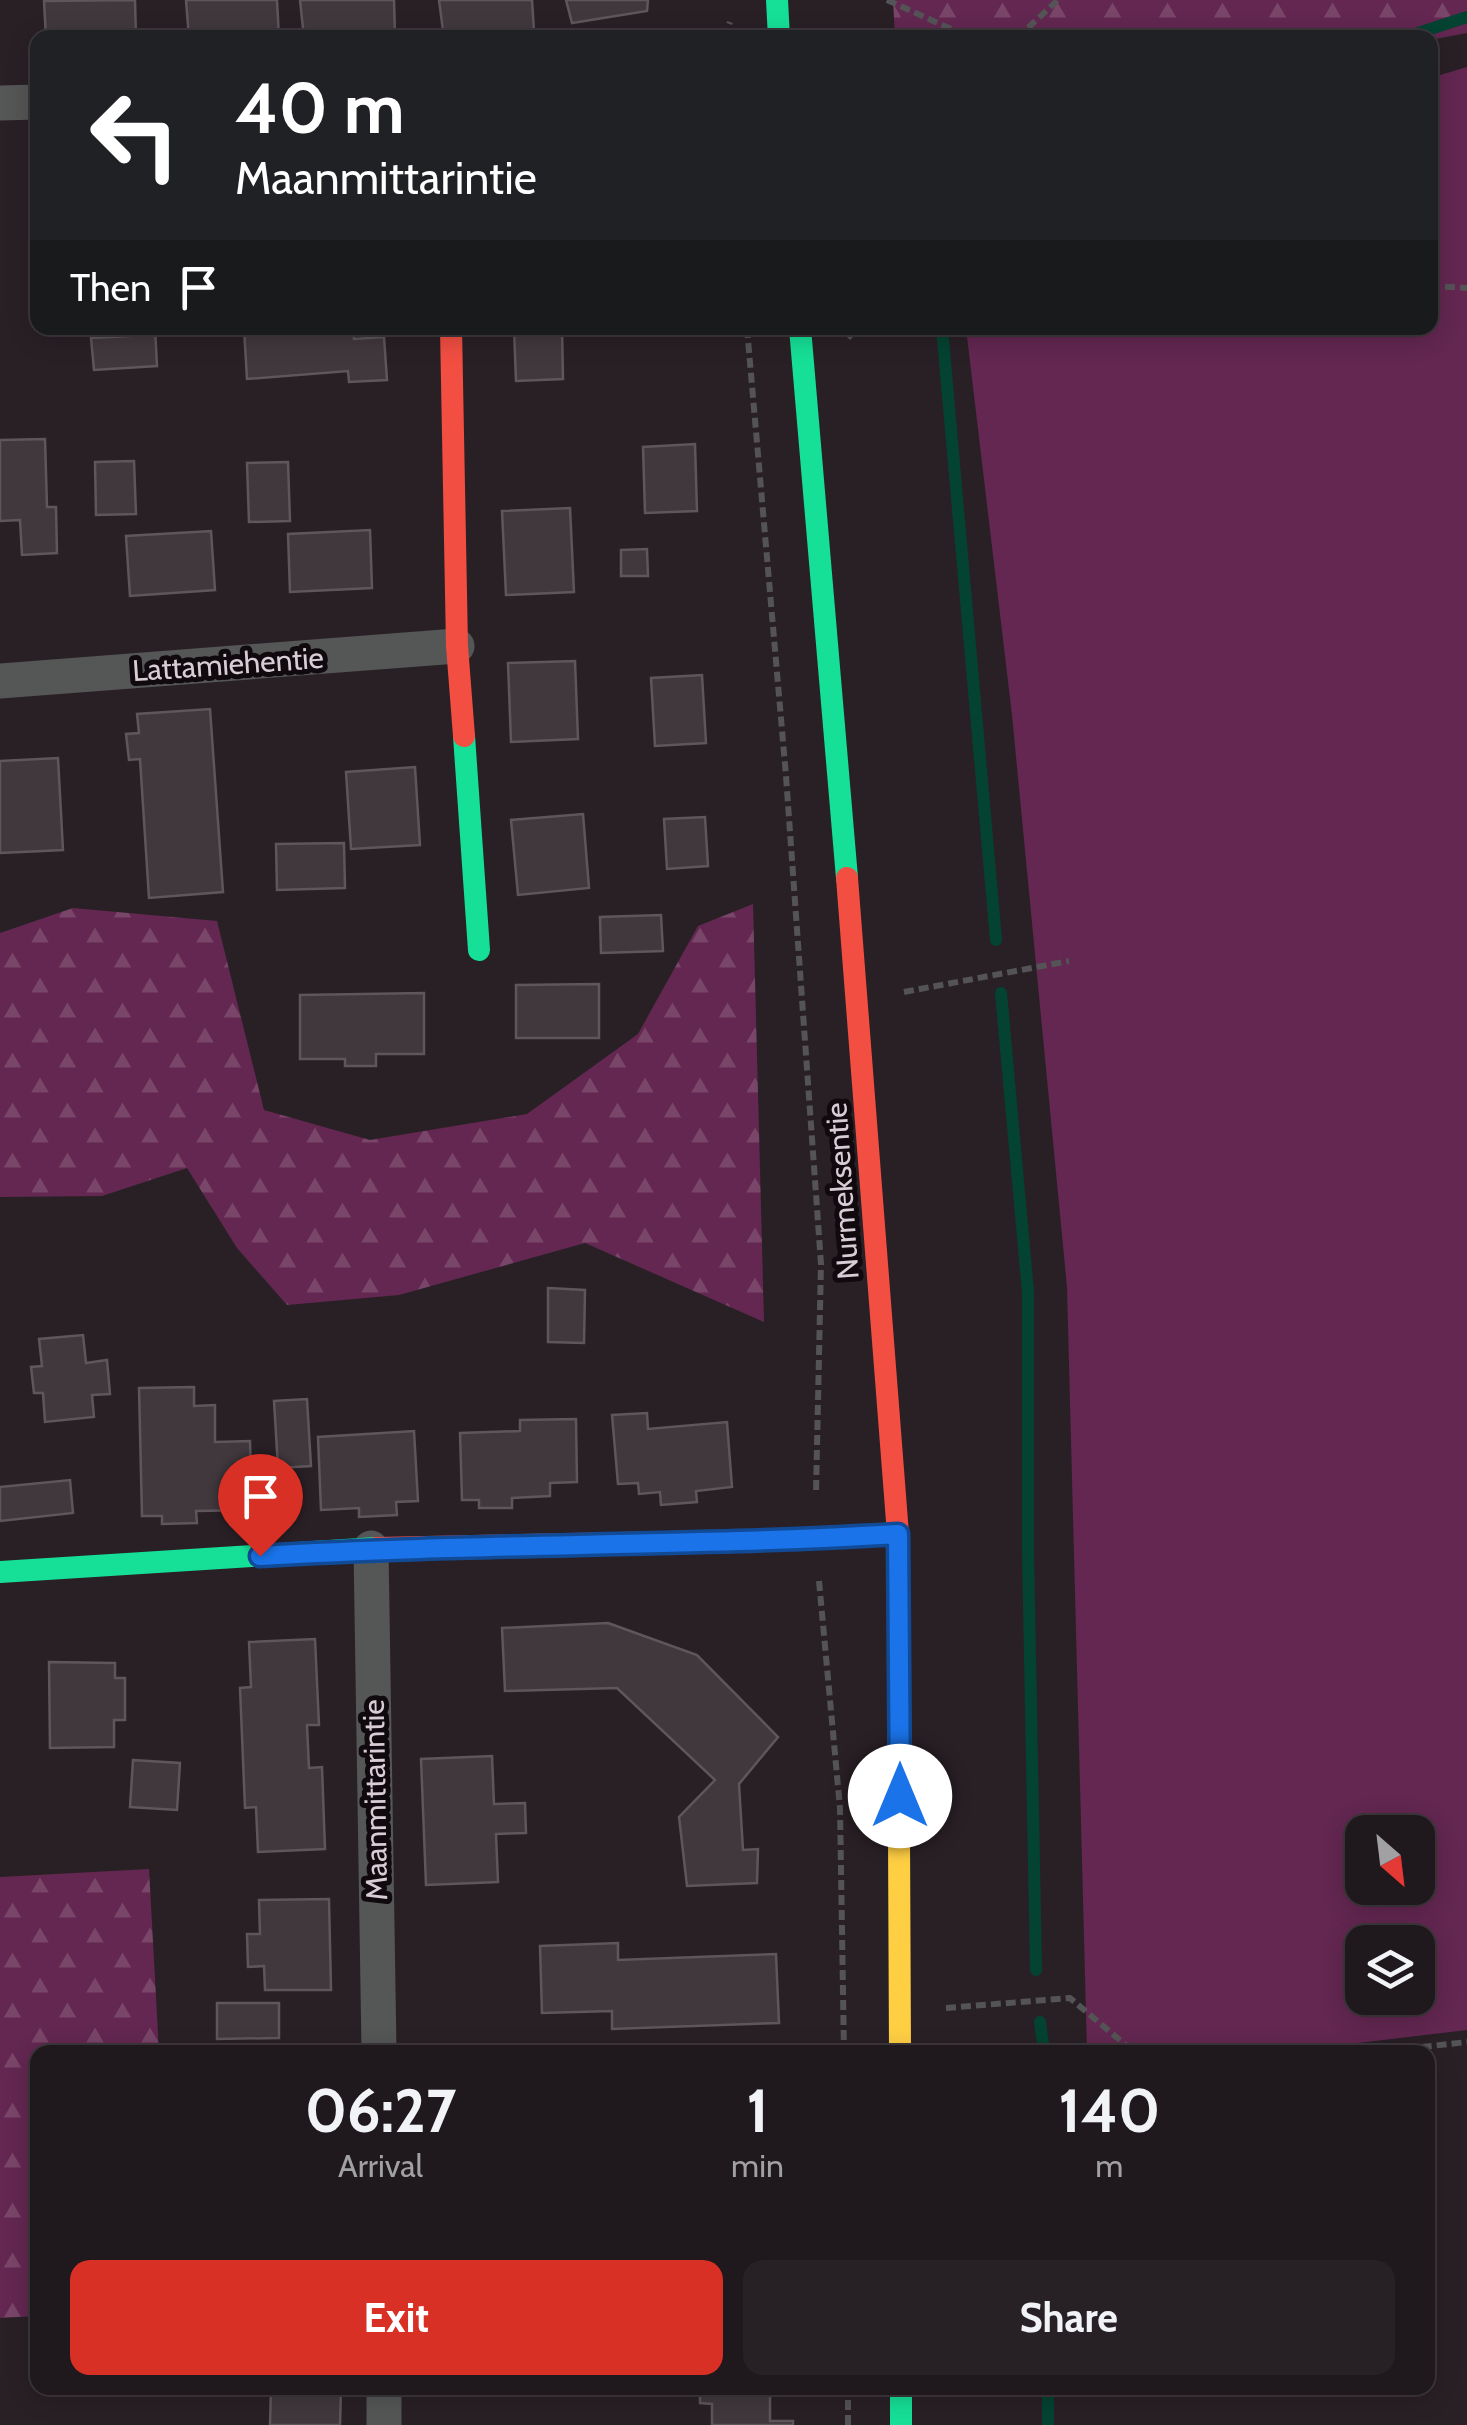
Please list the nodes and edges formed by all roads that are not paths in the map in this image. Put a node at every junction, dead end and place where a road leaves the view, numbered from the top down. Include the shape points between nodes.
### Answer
1 (777, 0) edge
2 (779, 30) edge
3 (30, 102) edge
4 (0, 103) edge
5 (451, 335) edge
6 (801, 335) edge
7 (456, 646) junction
8 (0, 681) edge
9 (479, 950) dead end
10 (898, 1534) junction
11 (371, 1548) junction
12 (0, 1572) edge
13 (378, 2045) edge
14 (900, 2045) edge
15 (384, 2395) edge
16 (901, 2395) edge
17 (384, 2425) edge
18 (901, 2425) edge

1 - 2 street
3 - 4 street
5 - 7 street
6 - 10 street, Nurmeksentie
7 - 8 street, Lattamiehentie
7 - 9 street
10 - 11 street
10 - 14 street, Nurmeksentie
11 - 12 street
11 - 13 street, Maanmittarintie
15 - 17 street
16 - 18 street

